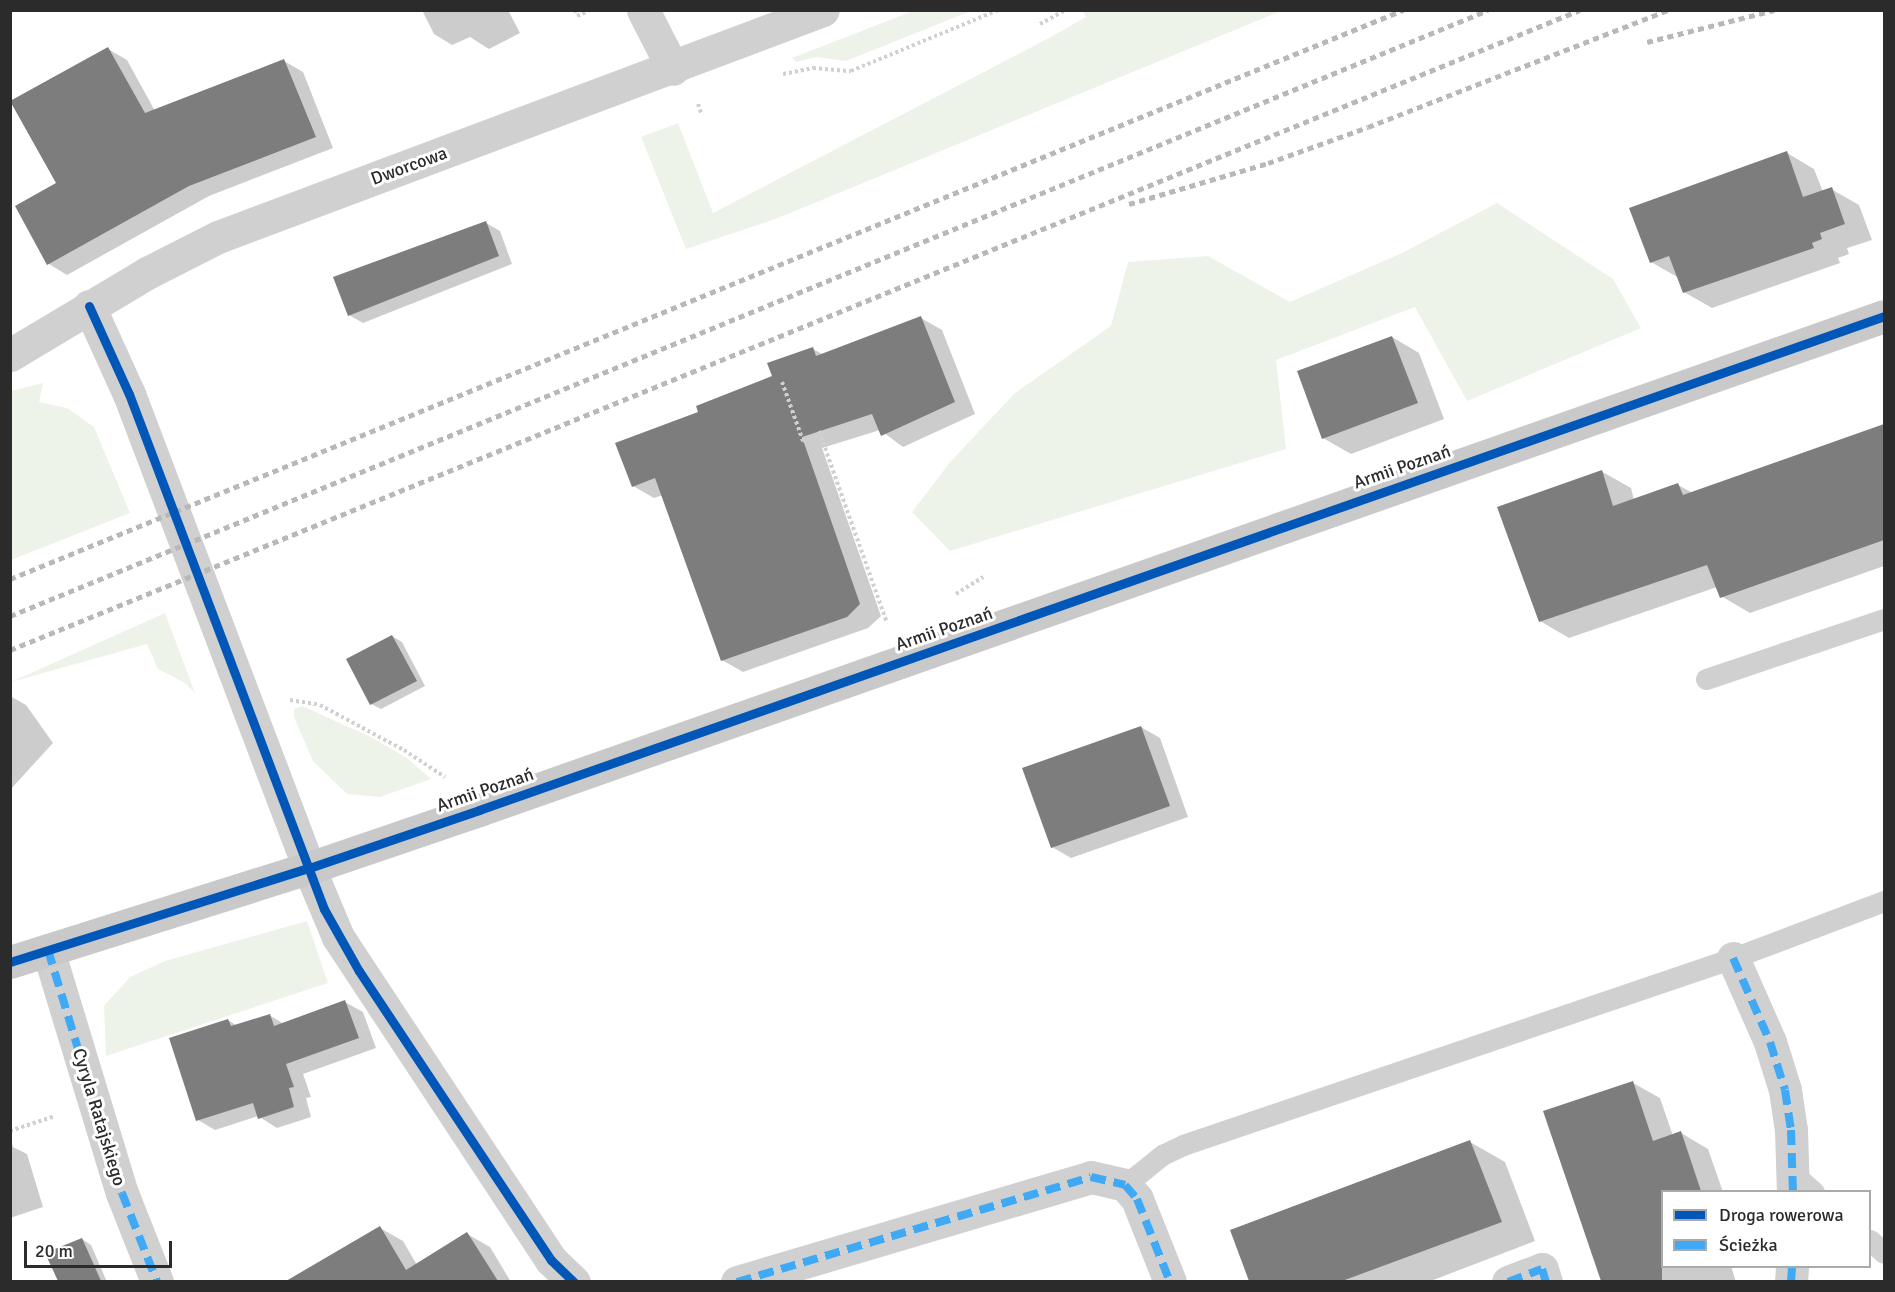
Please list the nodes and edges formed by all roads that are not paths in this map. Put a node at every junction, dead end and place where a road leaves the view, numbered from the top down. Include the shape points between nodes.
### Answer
1 (643, 10) edge
2 (823, 10) edge
3 (673, 69) junction
4 (89, 306) junction
5 (1884, 316) edge
6 (10, 355) edge
7 (1884, 619) edge
8 (1706, 679) dead end
9 (309, 868) junction
10 (1884, 902) edge
11 (48, 950) junction
12 (1733, 958) junction
13 (10, 962) edge
14 (1125, 1185) junction
15 (1800, 1186) edge
16 (1871, 1242) edge
17 (1884, 1253) edge
18 (1166, 1269) edge
19 (157, 1281) edge
20 (574, 1281) edge
21 (737, 1281) edge
22 (1508, 1281) edge
23 (1546, 1281) edge

1 - 3 street
2 - 3 street, Dworcowa
3 - 4 street, Dworcowa via 218,237
4 - 6 street, Dworcowa
4 - 9 street via 129,394
5 - 9 main road, Armii Poznań
7 - 8 lane
9 - 11 main road, Armii Poznań
9 - 20 street via 338,937 551,1260
10 - 12 lane
11 - 13 main road, Armii Poznań
11 - 19 street, Cyryla Ratajskiego via 122,1193
12 - 14 lane via 1183,1145 1162,1155
12 - 15 street via 1770,1042 1785,1090
14 - 18 street via 1137,1199
14 - 21 street via 1091,1177
16 - 17 lane
22 - 23 street via 1542,1269

